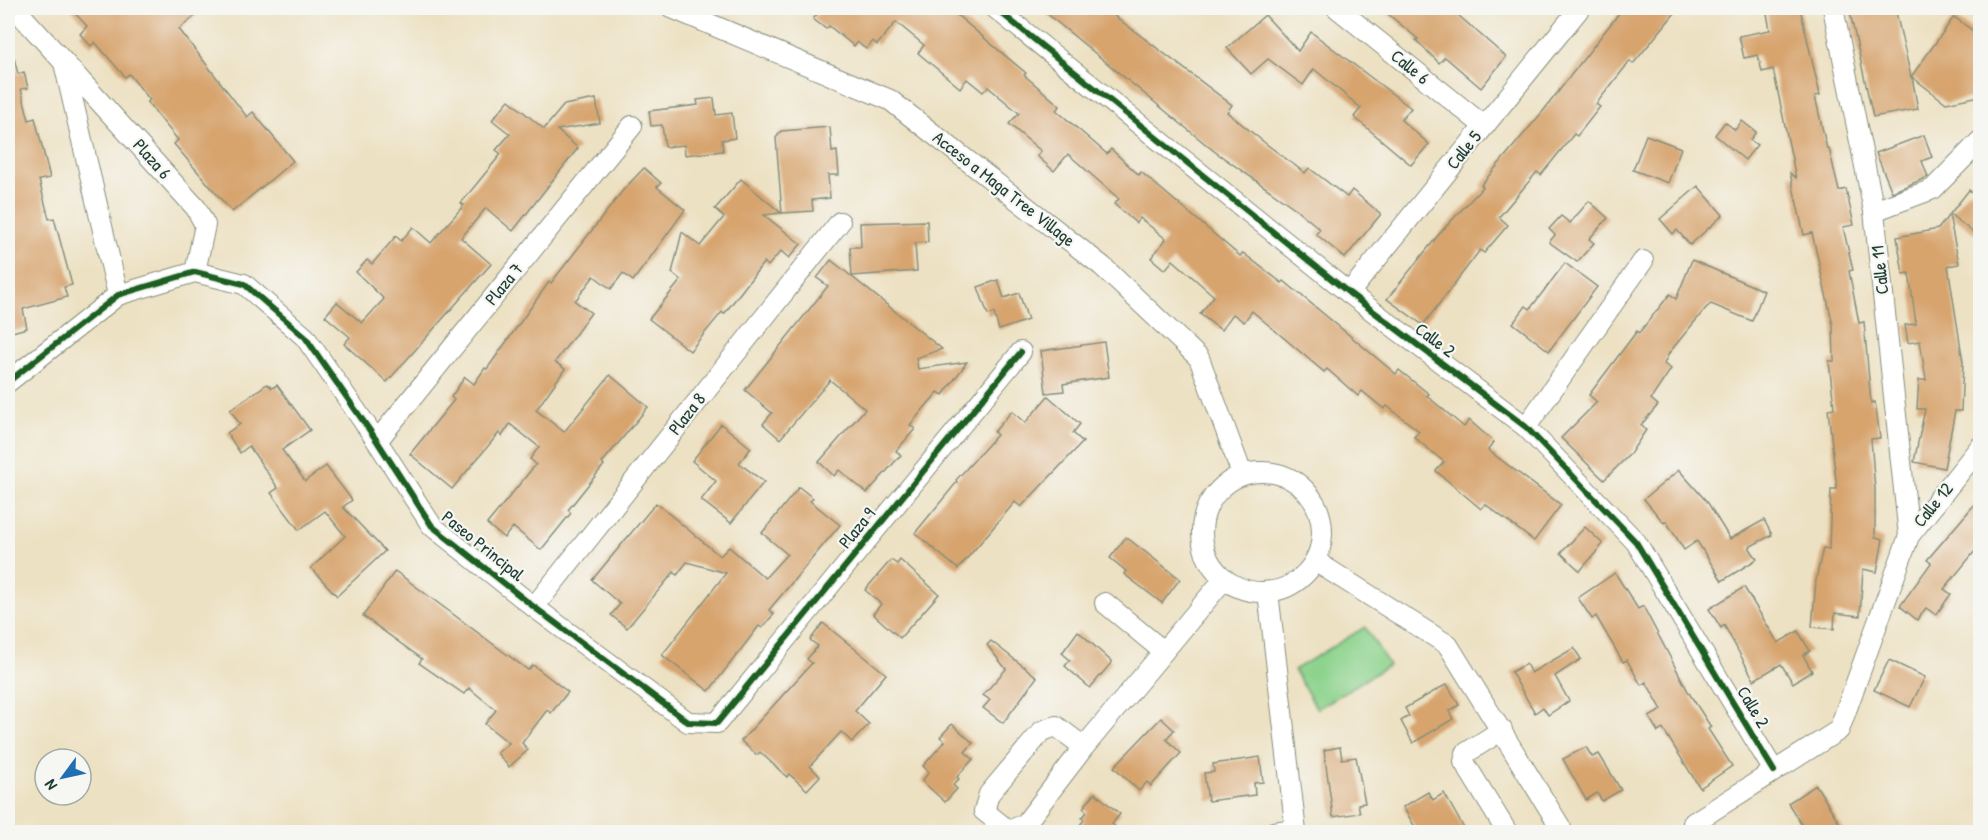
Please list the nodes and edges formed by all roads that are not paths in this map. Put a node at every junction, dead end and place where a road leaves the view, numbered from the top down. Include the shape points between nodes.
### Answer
1 (672, 8) edge
2 (995, 8) edge
3 (1337, 8) edge
4 (1580, 8) edge
5 (1833, 8) edge
6 (22, 16) dead end
7 (63, 61) junction
8 (632, 126) dead end
9 (1484, 126) junction
10 (1980, 141) edge
11 (1874, 211) junction
12 (840, 222) dead end
13 (1643, 261) dead end
14 (195, 272) junction
15 (1349, 293) junction
16 (118, 295) junction
17 (1021, 352) dead end
18 (8, 381) edge
19 (1526, 427) junction
20 (377, 441) junction
21 (1980, 447) edge
22 (1242, 474) junction
23 (1909, 536) junction
24 (1315, 561) junction
25 (1224, 579) junction
26 (1268, 592) junction
27 (1105, 603) dead end
28 (534, 607) junction
29 (1163, 651) junction
30 (717, 723) joint
31 (1502, 730) junction
32 (1084, 747) junction
33 (1774, 771) junction
34 (1693, 823) dead end
35 (1296, 831) edge
36 (1274, 832) edge
37 (1507, 832) edge
38 (1554, 832) edge

1 - 22 street, Acceso a Maga Tree Village via 890,100 1102,266 1199,358
2 - 15 street, Calle 2
3 - 9 street, Calle 6
4 - 9 street, Calle 5
5 - 11 street, Calle 11
6 - 7 street, Plaza 6
7 - 14 street, Plaza 6 via 196,208 205,225
7 - 16 street, Plaza 6
8 - 20 street, Plaza 7
9 - 15 street, Calle 5
10 - 11 street via 1934,189
11 - 23 street, Calle 11
12 - 28 street, Plaza 8
13 - 19 street
14 - 16 street
14 - 20 street, Paseo Principal via 244,284 305,337
15 - 19 street, Calle 2
16 - 18 street
17 - 30 street, Plaza 9
19 - 33 street, Calle 2 via 1636,542
20 - 28 street, Paseo Principal via 432,526
21 - 23 street, Calle 12
22 - 24 street via 1263,471 1283,475 1301,486 1314,502 1321,521 1322,542
22 - 25 street via 1213,495 1204,512 1204,549 1211,565
23 - 33 street via 1839,730
24 - 26 street via 1303,577
24 - 31 street via 1448,645
25 - 26 street via 1245,590
25 - 29 street
26 - 35 street
27 - 29 street
28 - 30 street, Paseo Principal via 688,722
29 - 32 street
31 - 37 street via 1466,753 1464,762
31 - 38 street via 1561,828
32 - 32 street via 1025,824 1009,831 984,811 989,794 1042,731 1056,726
33 - 34 street
35 - 36 street

